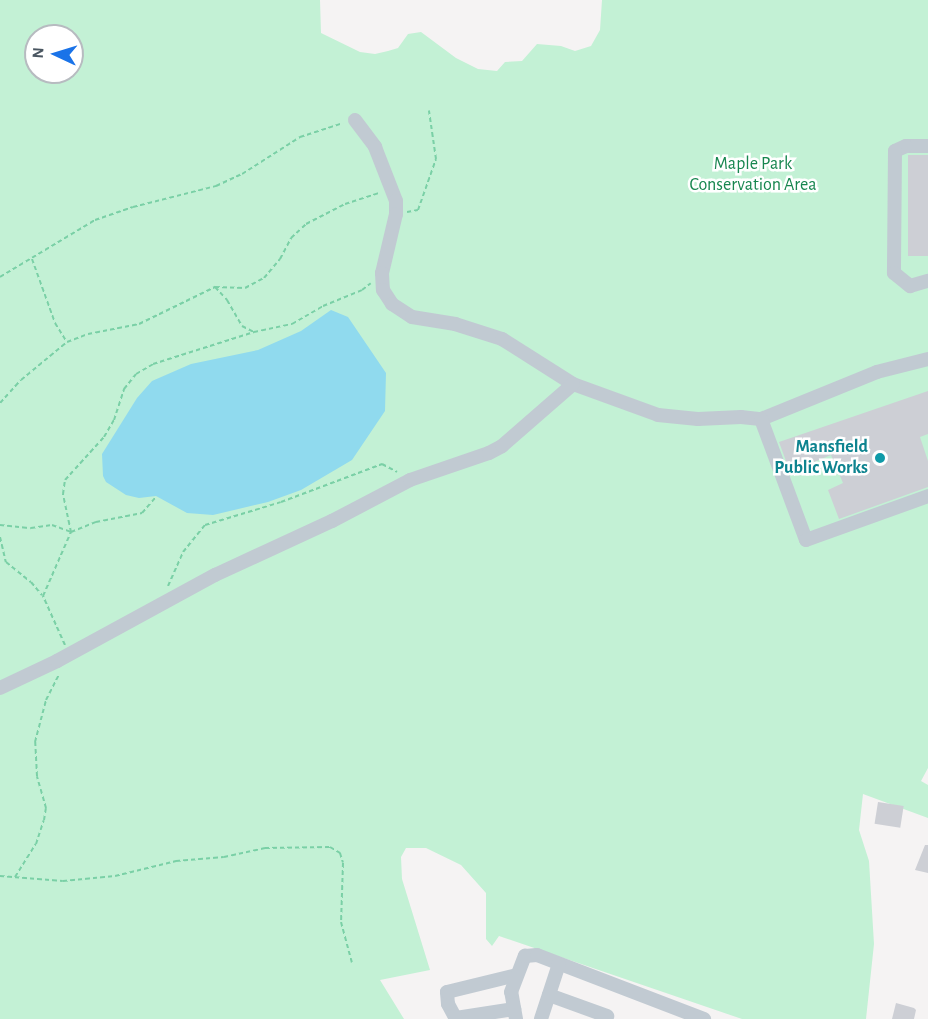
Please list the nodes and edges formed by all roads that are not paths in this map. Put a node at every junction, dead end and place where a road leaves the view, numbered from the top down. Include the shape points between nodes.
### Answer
1 (355, 120) road end
2 (928, 146) edge
3 (928, 281) edge
4 (928, 359) edge
5 (573, 384) junction
6 (761, 419) junction
7 (928, 496) edge
8 (0, 688) edge
9 (559, 964) junction
10 (517, 975) junction
11 (549, 995) junction
12 (515, 1014) edge
13 (607, 1016) dead end
14 (689, 1017) edge
15 (456, 1018) edge
16 (541, 1019) edge
17 (704, 1019) edge

1 - 5 lane via 375,147 396,201 382,273 383,290 392,304 412,317 455,324 502,339
2 - 3 lane via 906,146 895,151 894,273 910,286
4 - 6 lane via 877,372
5 - 6 lane via 658,415
5 - 8 lane via 489,453 410,480 215,575
6 - 7 lane via 806,540
9 - 10 lane via 537,955 525,957
9 - 11 lane
9 - 14 lane
10 - 12 lane via 511,992
10 - 15 lane via 447,992
11 - 13 lane
11 - 16 lane
12 - 15 lane
14 - 17 lane

